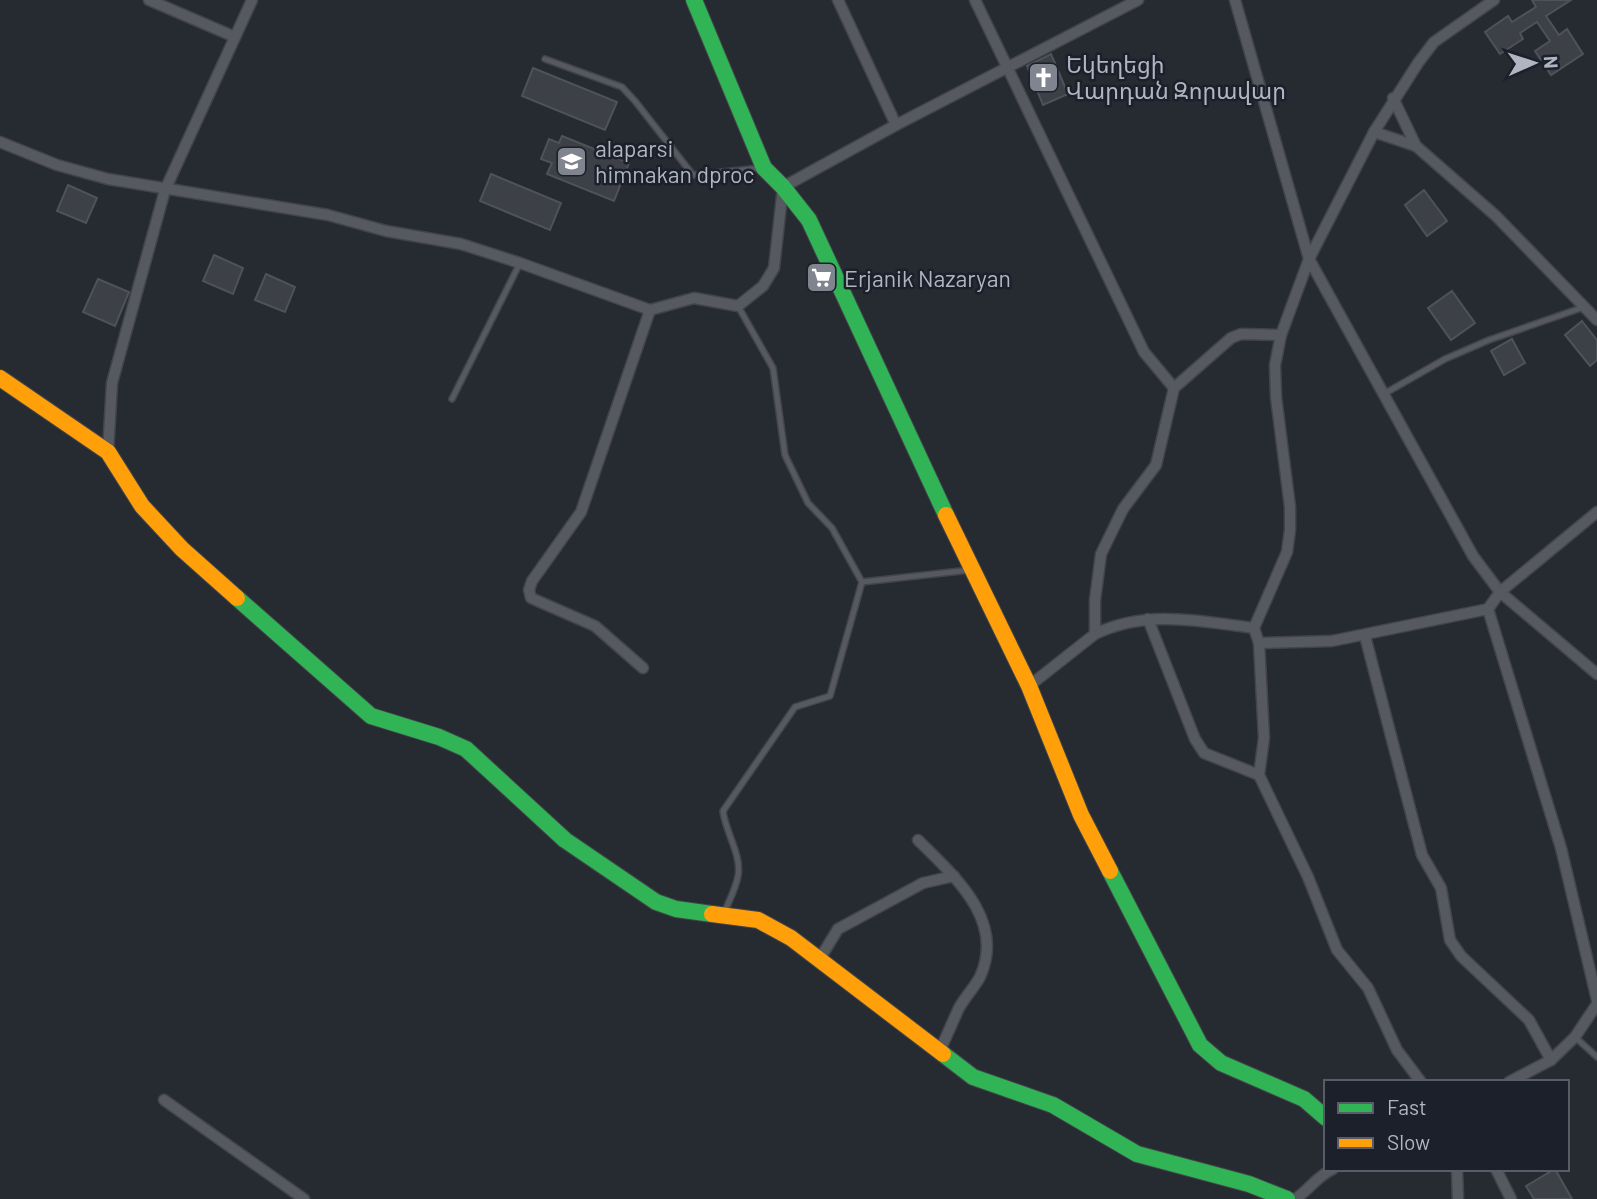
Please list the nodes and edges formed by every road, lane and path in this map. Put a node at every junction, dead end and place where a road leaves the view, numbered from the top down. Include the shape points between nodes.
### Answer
1 (149, 0) edge
2 (252, 0) edge
3 (694, 0) edge
4 (838, 0) edge
5 (975, 0) edge
6 (1138, 0) edge
7 (1234, 0) edge
8 (1494, 0) edge
9 (235, 37) junction
10 (545, 59) dead end
11 (1007, 66) junction
12 (1393, 98) junction
13 (896, 125) junction
14 (1374, 132) junction
15 (0, 142) edge
16 (1416, 146) junction
17 (764, 168) junction
18 (783, 187) junction
19 (164, 190) junction
20 (1309, 259) junction
21 (520, 263) junction
22 (738, 306) junction
23 (1585, 307) junction
24 (650, 310) junction
25 (1597, 320) edge
26 (1281, 335) junction
27 (0, 378) edge
28 (1174, 388) junction
29 (1382, 394) junction
30 (452, 399) dead end
31 (108, 452) junction
32 (1597, 512) edge
33 (971, 570) junction
34 (862, 582) junction
35 (1500, 592) junction
36 (1488, 608) junction
37 (1148, 619) junction
38 (1254, 628) junction
39 (1095, 634) junction
40 (1365, 636) junction
41 (1259, 643) junction
42 (643, 668) dead end
43 (1597, 674) edge
44 (1029, 686) junction
45 (1259, 775) junction
46 (918, 840) dead end
47 (954, 876) junction
48 (724, 915) junction
49 (820, 960) junction
50 (1597, 1002) edge
51 (1575, 1037) junction
52 (939, 1052) junction
53 (1597, 1057) edge
54 (1551, 1060) junction
55 (1419, 1080) edge
56 (1512, 1080) edge
57 (163, 1100) dead end
58 (1324, 1116) edge
59 (1329, 1171) edge
60 (1457, 1171) edge
61 (1497, 1171) edge
62 (304, 1199) edge
63 (1287, 1199) edge
64 (1295, 1199) edge
65 (1458, 1199) edge
66 (1511, 1199) edge

1 - 9 street
2 - 9 street
3 - 17 street
4 - 13 street
5 - 11 street
6 - 11 street
7 - 20 street
8 - 12 street via 1434,42
9 - 19 street
10 - 17 lane via 622,87 694,175
11 - 13 street
11 - 28 street via 1144,352
12 - 14 street
12 - 16 street
13 - 18 street
14 - 16 street
14 - 20 street
15 - 19 street via 57,165
16 - 23 street via 1496,216
17 - 18 street
18 - 22 street via 774,268 763,286
18 - 33 street via 809,220
19 - 21 street via 328,215 461,244
19 - 31 street via 113,383
20 - 26 street
20 - 29 street
21 - 24 street
21 - 30 lane
22 - 24 street via 694,298
22 - 34 lane via 773,368 785,455 808,503 832,528
23 - 25 street
23 - 29 lane via 1489,340
24 - 42 street via 580,512 530,590 531,598 595,626
26 - 28 street via 1231,338
26 - 38 street via 1275,365 1276,397 1290,530 1287,552
27 - 31 street
28 - 39 street via 1157,465 1123,509 1101,554
29 - 35 street via 1473,556
31 - 48 street via 142,506 182,549 372,716 466,749 565,840 656,902
32 - 35 street
33 - 34 lane
33 - 44 street
34 - 48 lane via 830,696 795,707 723,811 739,874
35 - 36 street
35 - 43 street
36 - 40 street
36 - 50 street via 1562,848
37 - 38 street
37 - 39 street via 1113,625
37 - 45 street via 1204,753
38 - 41 street
39 - 44 street
40 - 41 street
40 - 54 street via 1422,855 1441,888 1450,940 1529,1020
41 - 45 street via 1264,738
44 - 58 street via 1081,815 1200,1045 1221,1063 1304,1099
45 - 55 street via 1337,950 1368,988 1397,1051
46 - 47 street
47 - 49 street via 923,883 838,929
47 - 52 street via 981,913 986,957
48 - 49 street via 758,920
49 - 52 street
50 - 51 street
51 - 53 lane
51 - 54 street
52 - 63 street via 973,1077 1053,1105 1136,1154 1249,1184
54 - 56 street
57 - 62 street
59 - 64 street
60 - 65 street
61 - 66 street

